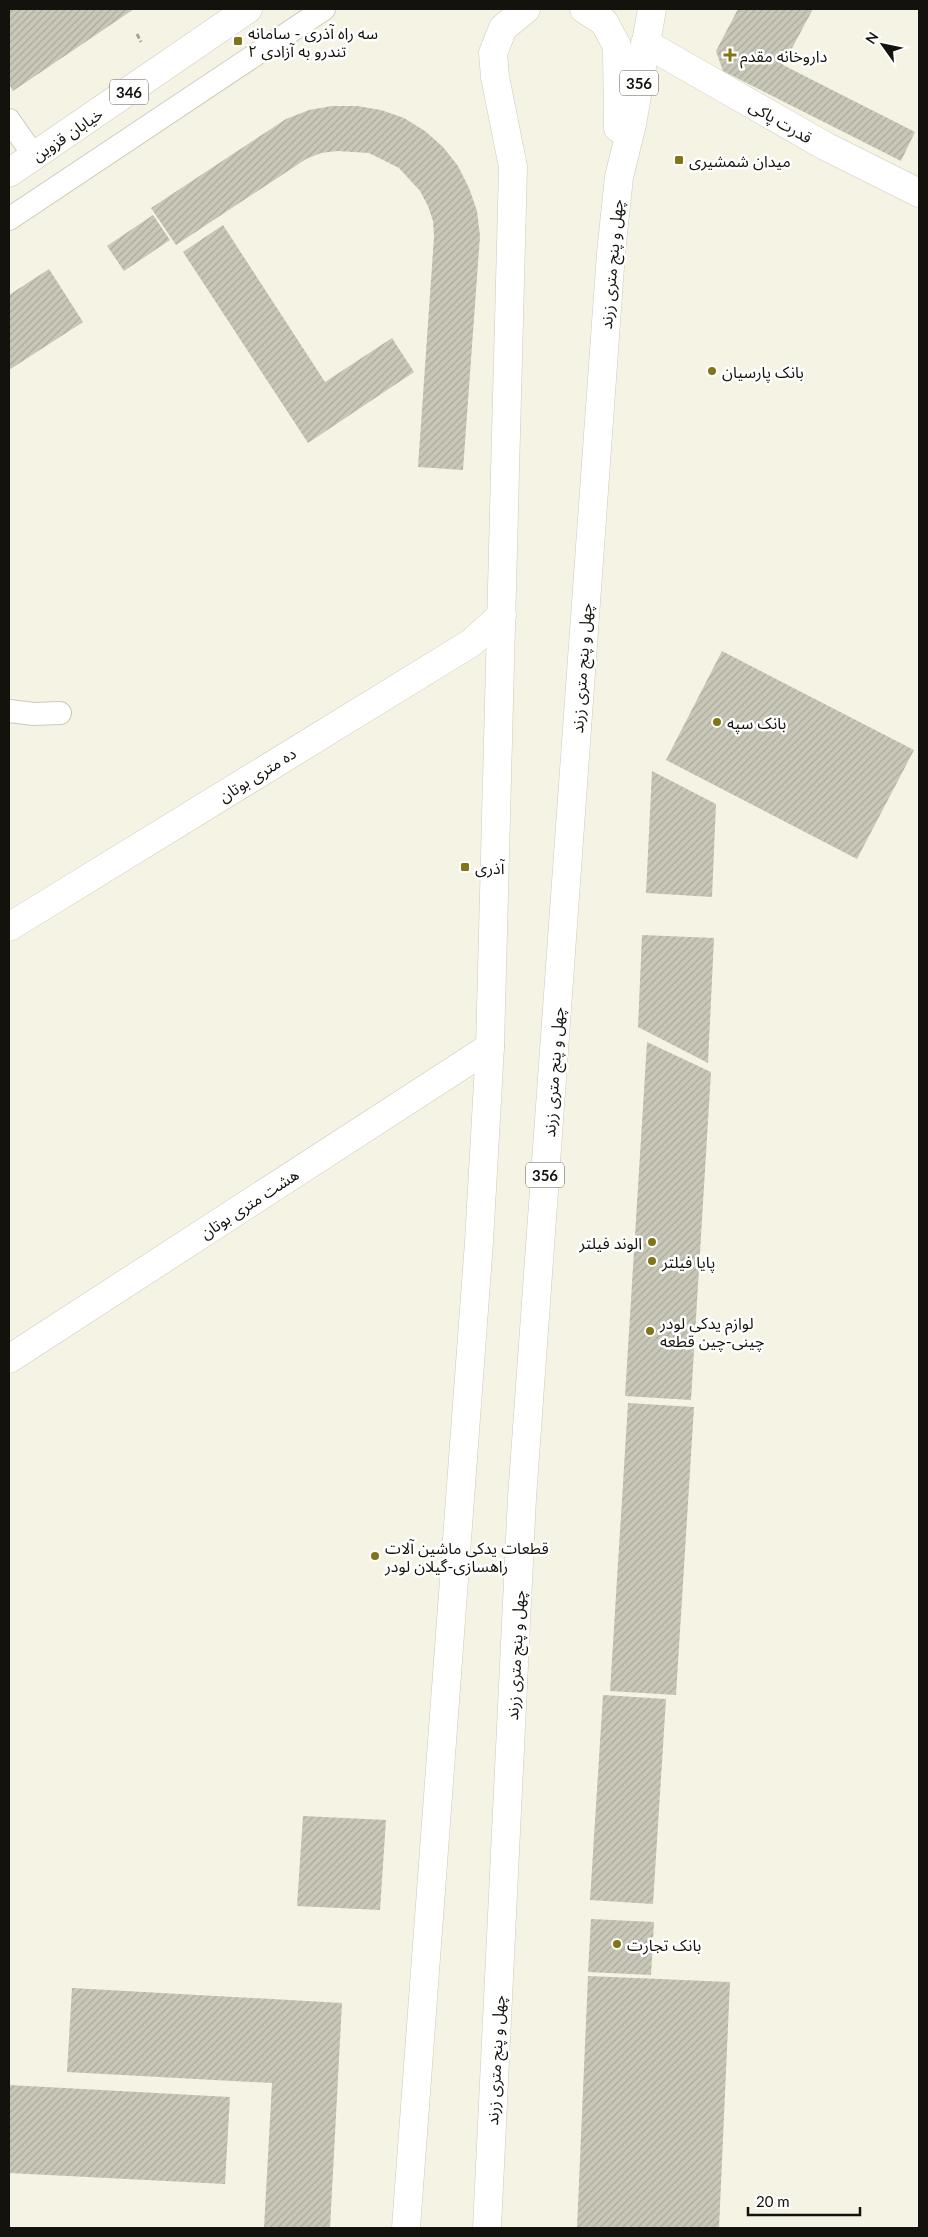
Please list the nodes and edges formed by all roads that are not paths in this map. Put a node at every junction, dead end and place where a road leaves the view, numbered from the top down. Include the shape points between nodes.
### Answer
1 (324, 9) edge
2 (526, 9) edge
3 (584, 9) edge
4 (652, 9) edge
5 (245, 10) edge
6 (645, 43) junction
7 (9, 120) edge
8 (34, 156) junction
9 (9, 173) edge
10 (619, 177) junction
11 (919, 193) edge
12 (9, 219) edge
13 (502, 615) junction
14 (9, 711) edge
15 (60, 713) dead end
16 (9, 927) edge
17 (490, 1047) junction
18 (9, 1359) edge
19 (406, 2228) edge
20 (487, 2228) edge

1 - 12 lane
2 - 13 main road via 504,28 493,53 513,167
3 - 10 main road via 604,22 617,46
4 - 6 main road, چهل و پنج متری زرند / 356
5 - 8 main road, خیابان قزوین / 346
6 - 10 main road, چهل و پنج متری زرند / 356 via 632,124
6 - 11 main road, قدرت پاکی via 825,146
7 - 8 lane
8 - 9 main road, خیابان قزوین / 346
10 - 20 main road, چهل و پنج متری زرند / 356 via 610,253 523,1488
13 - 16 main road, ده متری بوتان via 471,642
13 - 17 main road
14 - 15 lane
17 - 18 main road, هشت متری بوتان
17 - 19 main road

